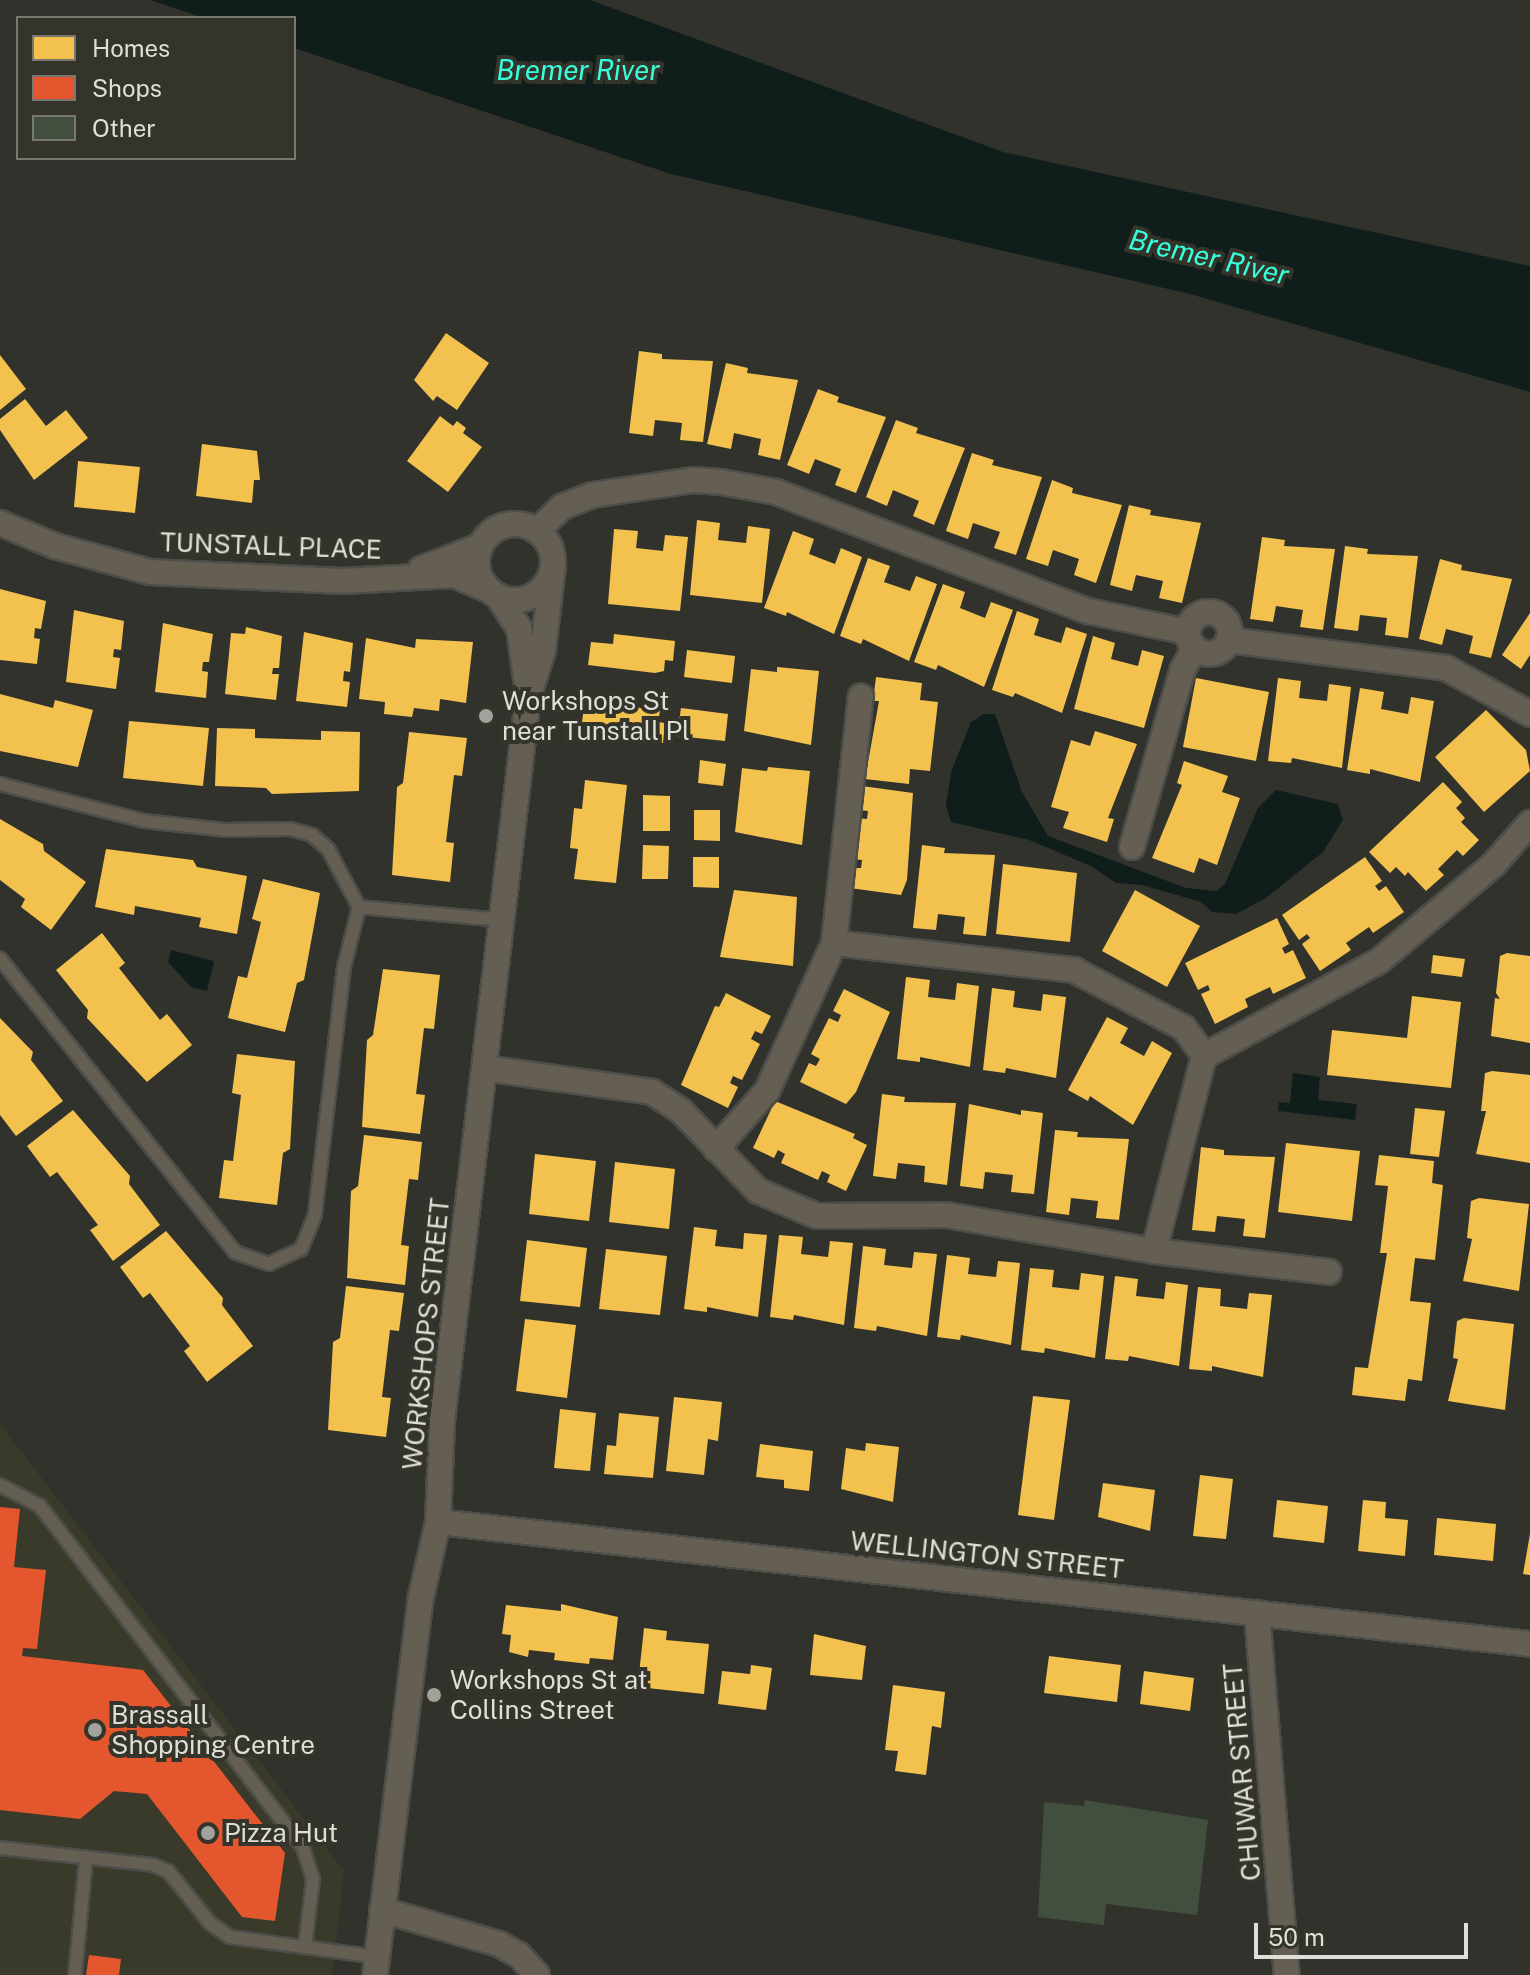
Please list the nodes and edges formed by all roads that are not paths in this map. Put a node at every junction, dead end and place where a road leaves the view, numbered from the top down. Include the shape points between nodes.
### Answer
1 (0, 523) edge
2 (537, 531) junction
3 (481, 546) junction
4 (553, 566) junction
5 (404, 576) junction
6 (493, 593) junction
7 (1192, 640) junction
8 (1228, 640) junction
9 (861, 696) dead end
10 (528, 698) junction
11 (1530, 714) edge
12 (0, 784) edge
13 (1530, 823) edge
14 (1132, 847) dead end
15 (359, 907) junction
16 (501, 920) junction
17 (834, 943) junction
18 (0, 959) edge
19 (1204, 1056) junction
20 (484, 1068) junction
21 (716, 1149) junction
22 (1154, 1251) junction
23 (1329, 1272) dead end
24 (0, 1485) edge
25 (438, 1522) junction
26 (1257, 1613) junction
27 (1530, 1644) edge
28 (0, 1848) edge
29 (86, 1858) junction
30 (382, 1910) junction
31 (305, 1947) junction
32 (376, 1966) edge
33 (75, 1975) edge
34 (537, 1975) edge
35 (1287, 1975) edge

1 - 5 street, TUNSTALL PLACE via 70,551 150,572 343,581
2 - 3 street via 512,524
2 - 4 street via 552,553
2 - 7 street via 562,507 592,495 693,480 721,482 776,492 1088,611
3 - 5 street, TUNSTALL PLACE
3 - 6 street via 478,570
4 - 6 street via 542,590 531,597
4 - 10 street, WORKSHOPS STREET via 543,650
5 - 6 street, TUNSTALL PLACE via 454,575
6 - 10 street, WORKSHOPS STREET via 519,628
7 - 8 street via 1216,652
7 - 8 street via 1195,617 1212,612 1227,624
7 - 14 street
8 - 11 street via 1446,668
9 - 17 street
10 - 16 street, WORKSHOPS STREET
12 - 15 lane via 158,823 302,831 328,849
13 - 19 street via 1494,864 1379,961
15 - 16 lane
15 - 18 lane via 344,967 315,1215 301,1249 269,1264 241,1257 219,1235
16 - 20 street, WORKSHOPS STREET
17 - 19 street via 1074,970 1184,1028
17 - 21 street via 767,1091
19 - 22 street
20 - 21 street via 652,1092 681,1111
20 - 25 street, WORKSHOPS STREET via 438,1458
21 - 22 street via 758,1191 817,1216 946,1215
22 - 23 street
24 - 31 lane via 40,1506 141,1631 308,1858 313,1887
25 - 26 street, WELLINGTON STREET
25 - 30 street, WORKSHOPS STREET via 423,1583
26 - 27 street, WELLINGTON STREET
26 - 35 street, CHUWAR STREET
28 - 29 lane
29 - 31 lane via 160,1867 210,1923 230,1937
29 - 33 lane
30 - 32 street, WORKSHOPS STREET
30 - 34 street via 509,1948
31 - 32 lane

